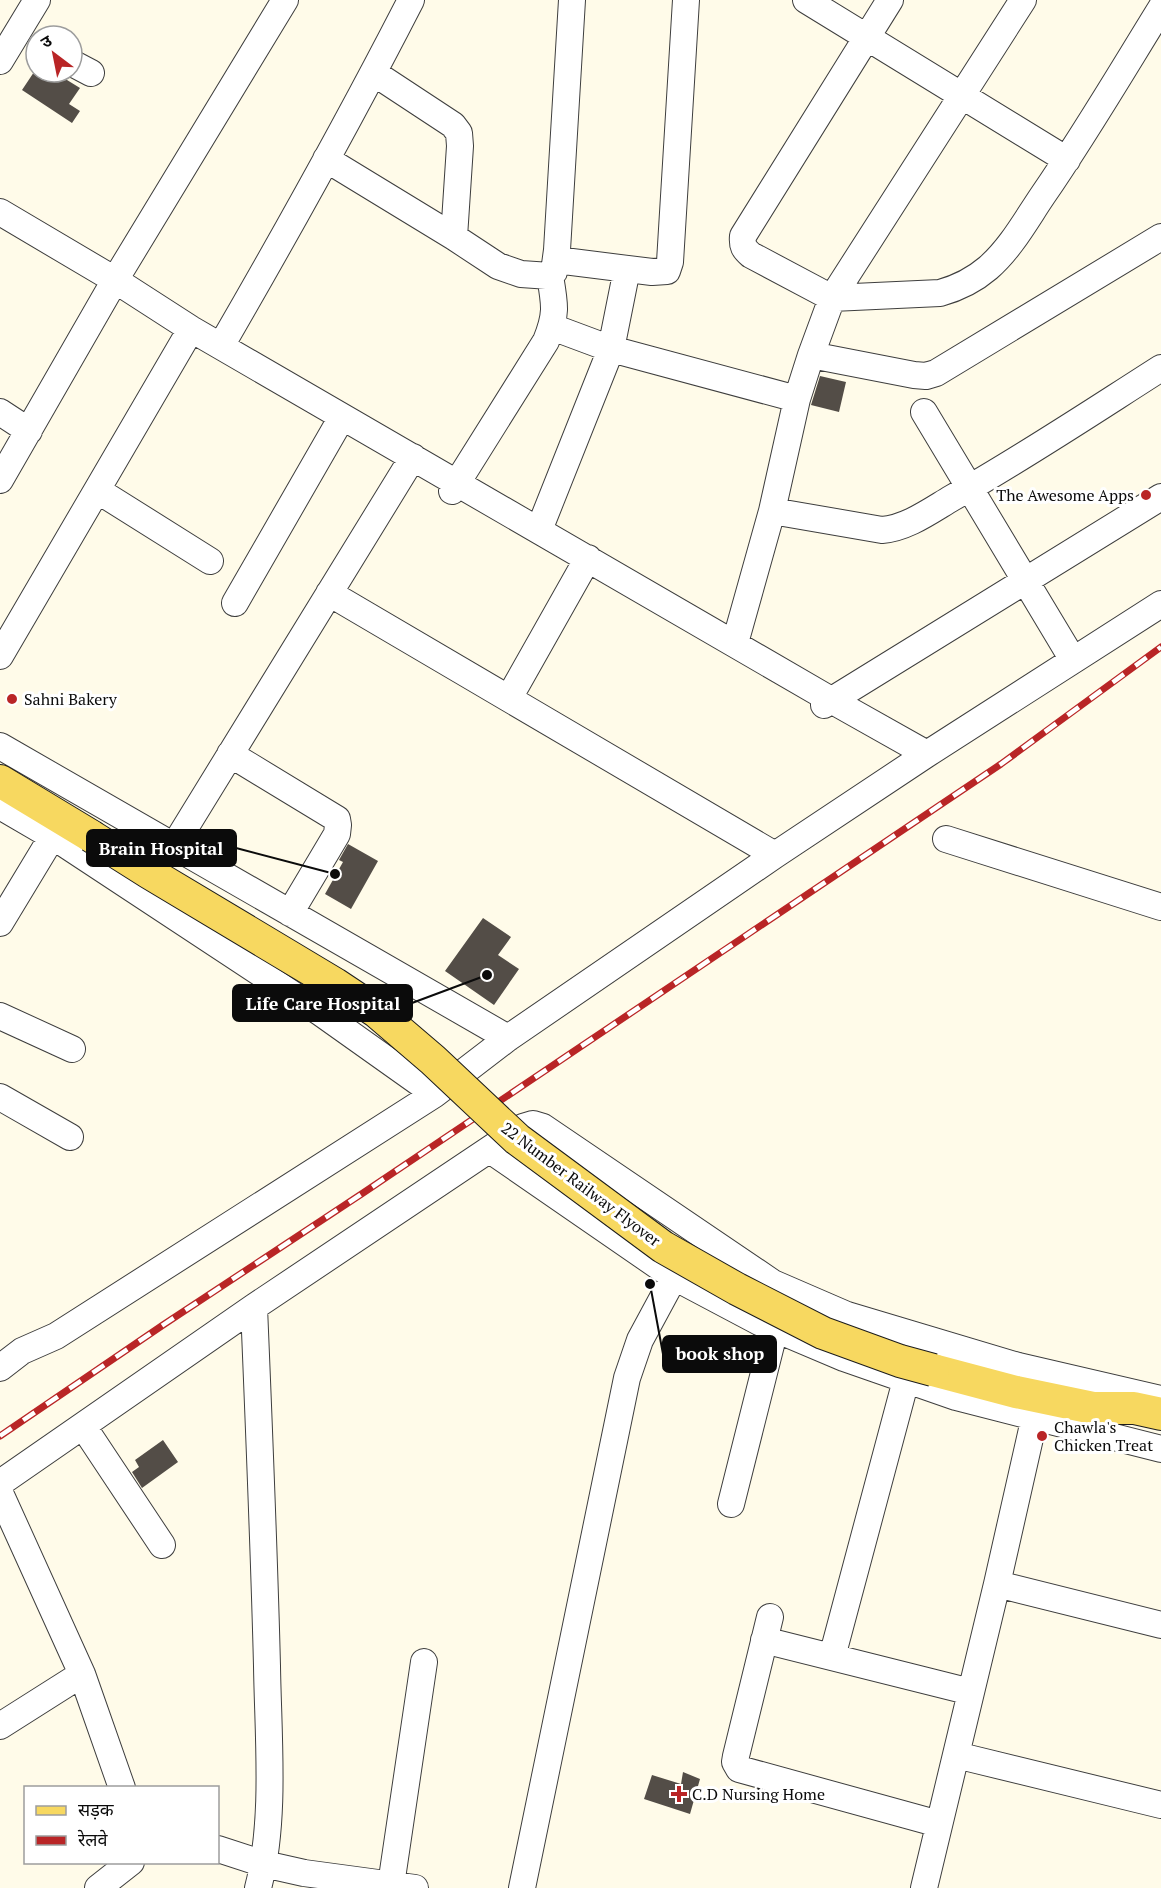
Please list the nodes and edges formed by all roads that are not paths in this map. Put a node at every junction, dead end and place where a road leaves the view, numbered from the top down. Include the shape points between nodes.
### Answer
1 (37, 0) edge
2 (285, 0) edge
3 (411, 0) edge
4 (572, 0) edge
5 (686, 0) edge
6 (806, 0) edge
7 (890, 0) edge
8 (1023, 0) edge
9 (1161, 8) edge
10 (31, 24) edge
11 (865, 37) junction
12 (24, 40) edge
13 (0, 61) edge
14 (374, 73) junction
15 (962, 96) junction
16 (326, 159) junction
17 (1067, 160) junction
18 (0, 212) edge
19 (0, 226) edge
20 (454, 237) junction
21 (1161, 237) edge
22 (553, 268) junction
23 (627, 269) junction
24 (112, 285) junction
25 (832, 298) junction
26 (552, 327) junction
27 (188, 334) junction
28 (221, 346) junction
29 (611, 349) junction
30 (811, 355) junction
31 (1161, 368) edge
32 (797, 399) junction
33 (0, 412) edge
34 (924, 412) dead end
35 (338, 424) junction
36 (29, 430) junction
37 (410, 461) junction
38 (0, 480) edge
39 (455, 486) junction
40 (969, 489) junction
41 (97, 490) junction
42 (1161, 497) edge
43 (772, 511) junction
44 (539, 530) junction
45 (210, 561) dead end
46 (586, 563) junction
47 (1025, 581) junction
48 (329, 593) junction
49 (235, 603) dead end
50 (1161, 604) edge
51 (735, 643) junction
52 (0, 656) edge
53 (1073, 660) junction
54 (509, 698) junction
55 (827, 703) junction
56 (0, 747) edge
57 (230, 754) junction
58 (922, 756) junction
59 (0, 781) edge
60 (0, 806) edge
61 (52, 837) junction
62 (946, 839) dead end
63 (174, 846) junction
64 (775, 855) junction
65 (1161, 907) edge
66 (290, 913) junction
67 (0, 923) edge
68 (0, 1016) edge
69 (508, 1038) junction
70 (72, 1049) dead end
71 (435, 1094) junction
72 (0, 1097) edge
73 (70, 1137) dead end
74 (490, 1150) junction
75 (674, 1277) junction
76 (254, 1307) junction
77 (775, 1329) junction
78 (11, 1346) edge
79 (0, 1368) edge
80 (919, 1375) junction
81 (1161, 1399) edge
82 (1093, 1408) junction
83 (1161, 1414) edge
84 (1035, 1416) junction
85 (82, 1426) junction
86 (1161, 1435) edge
87 (1161, 1449) edge
88 (0, 1484) edge
89 (0, 1493) edge
90 (731, 1504) dead end
91 (162, 1545) dead end
92 (998, 1584) junction
93 (1161, 1625) edge
94 (832, 1657) junction
95 (424, 1662) dead end
96 (82, 1674) junction
97 (971, 1692) junction
98 (0, 1726) edge
99 (956, 1755) junction
100 (121, 1786) edge
101 (1161, 1805) edge
102 (939, 1824) junction
103 (219, 1850) edge
104 (130, 1864) edge
105 (261, 1876) edge
106 (403, 1887) edge
107 (98, 1888) edge
108 (522, 1888) edge
109 (924, 1888) edge

1 - 10 street
2 - 24 street
3 - 14 street
4 - 22 street
5 - 23 street via 670,262 667,271 659,273
6 - 11 street
7 - 11 street
8 - 15 street
9 - 17 street
11 - 15 street
11 - 25 street via 747,229 742,244 751,255
12 - 13 street
14 - 16 street
14 - 20 street via 447,120 459,133
15 - 17 street
15 - 25 street
16 - 20 street
16 - 28 street
17 - 25 street via 1006,249 973,280 940,293
18 - 24 street
19 - 24 street
20 - 22 street via 510,272 545,277
21 - 30 street via 936,373 914,375
22 - 23 street
22 - 26 street
23 - 29 street
24 - 27 street
24 - 36 street
25 - 30 street
26 - 29 street
26 - 39 street
27 - 28 street
27 - 35 street
27 - 41 street
28 - 37 street
29 - 32 street
29 - 44 street
30 - 32 street
31 - 40 street
32 - 43 street
33 - 36 street
34 - 40 street
35 - 37 street
35 - 49 street
36 - 38 street
37 - 39 street
37 - 48 street
39 - 44 street
39 - 46 street
40 - 43 street via 907,523 882,531
40 - 47 street
41 - 45 street
41 - 52 street
42 - 47 street
43 - 51 street
44 - 46 street
46 - 51 street
46 - 54 street
46 - 55 street
47 - 53 street
47 - 55 street
48 - 54 street
48 - 57 street
50 - 53 street
51 - 55 street
53 - 58 street
54 - 64 street
55 - 58 street
56 - 63 street
57 - 63 street
57 - 66 street via 337,819 337,834
58 - 64 street
59 - 80 main road, 22 Number Railway Flyover, bridge via 377,1012 517,1138 663,1247 823,1333 900,1361
60 - 61 street
61 - 67 street
61 - 71 street via 321,1013
62 - 65 street
63 - 66 street
64 - 69 street
66 - 69 street
68 - 70 street
69 - 71 street
71 - 78 street via 56,1336
72 - 73 street
74 - 75 street
74 - 76 street
74 - 81 street via 523,1127 543,1127 773,1283 847,1315 1018,1366
75 - 77 street
75 - 108 street via 640,1340 627,1378
76 - 85 street
76 - 105 street via 268,1737 268,1813
77 - 80 street via 844,1358
77 - 90 street
78 - 79 street
80 - 82 main road, 22 Number Railway Flyover
80 - 84 street via 956,1397
80 - 94 street
82 - 83 main road, 22 Number Railway Flyover via 1134,1408
82 - 86 main road, 22 Number Railway Flyover via 1123,1425
84 - 87 street
84 - 92 street
85 - 88 street
85 - 91 street
89 - 96 street
92 - 93 street
92 - 97 street
94 - 97 street
94 - 102 street via 767,1628 736,1756 739,1769
95 - 106 street
96 - 98 street
96 - 100 street
97 - 99 street
99 - 101 street
99 - 102 street
102 - 109 street
103 - 105 street
104 - 107 street
105 - 106 street via 304,1873

